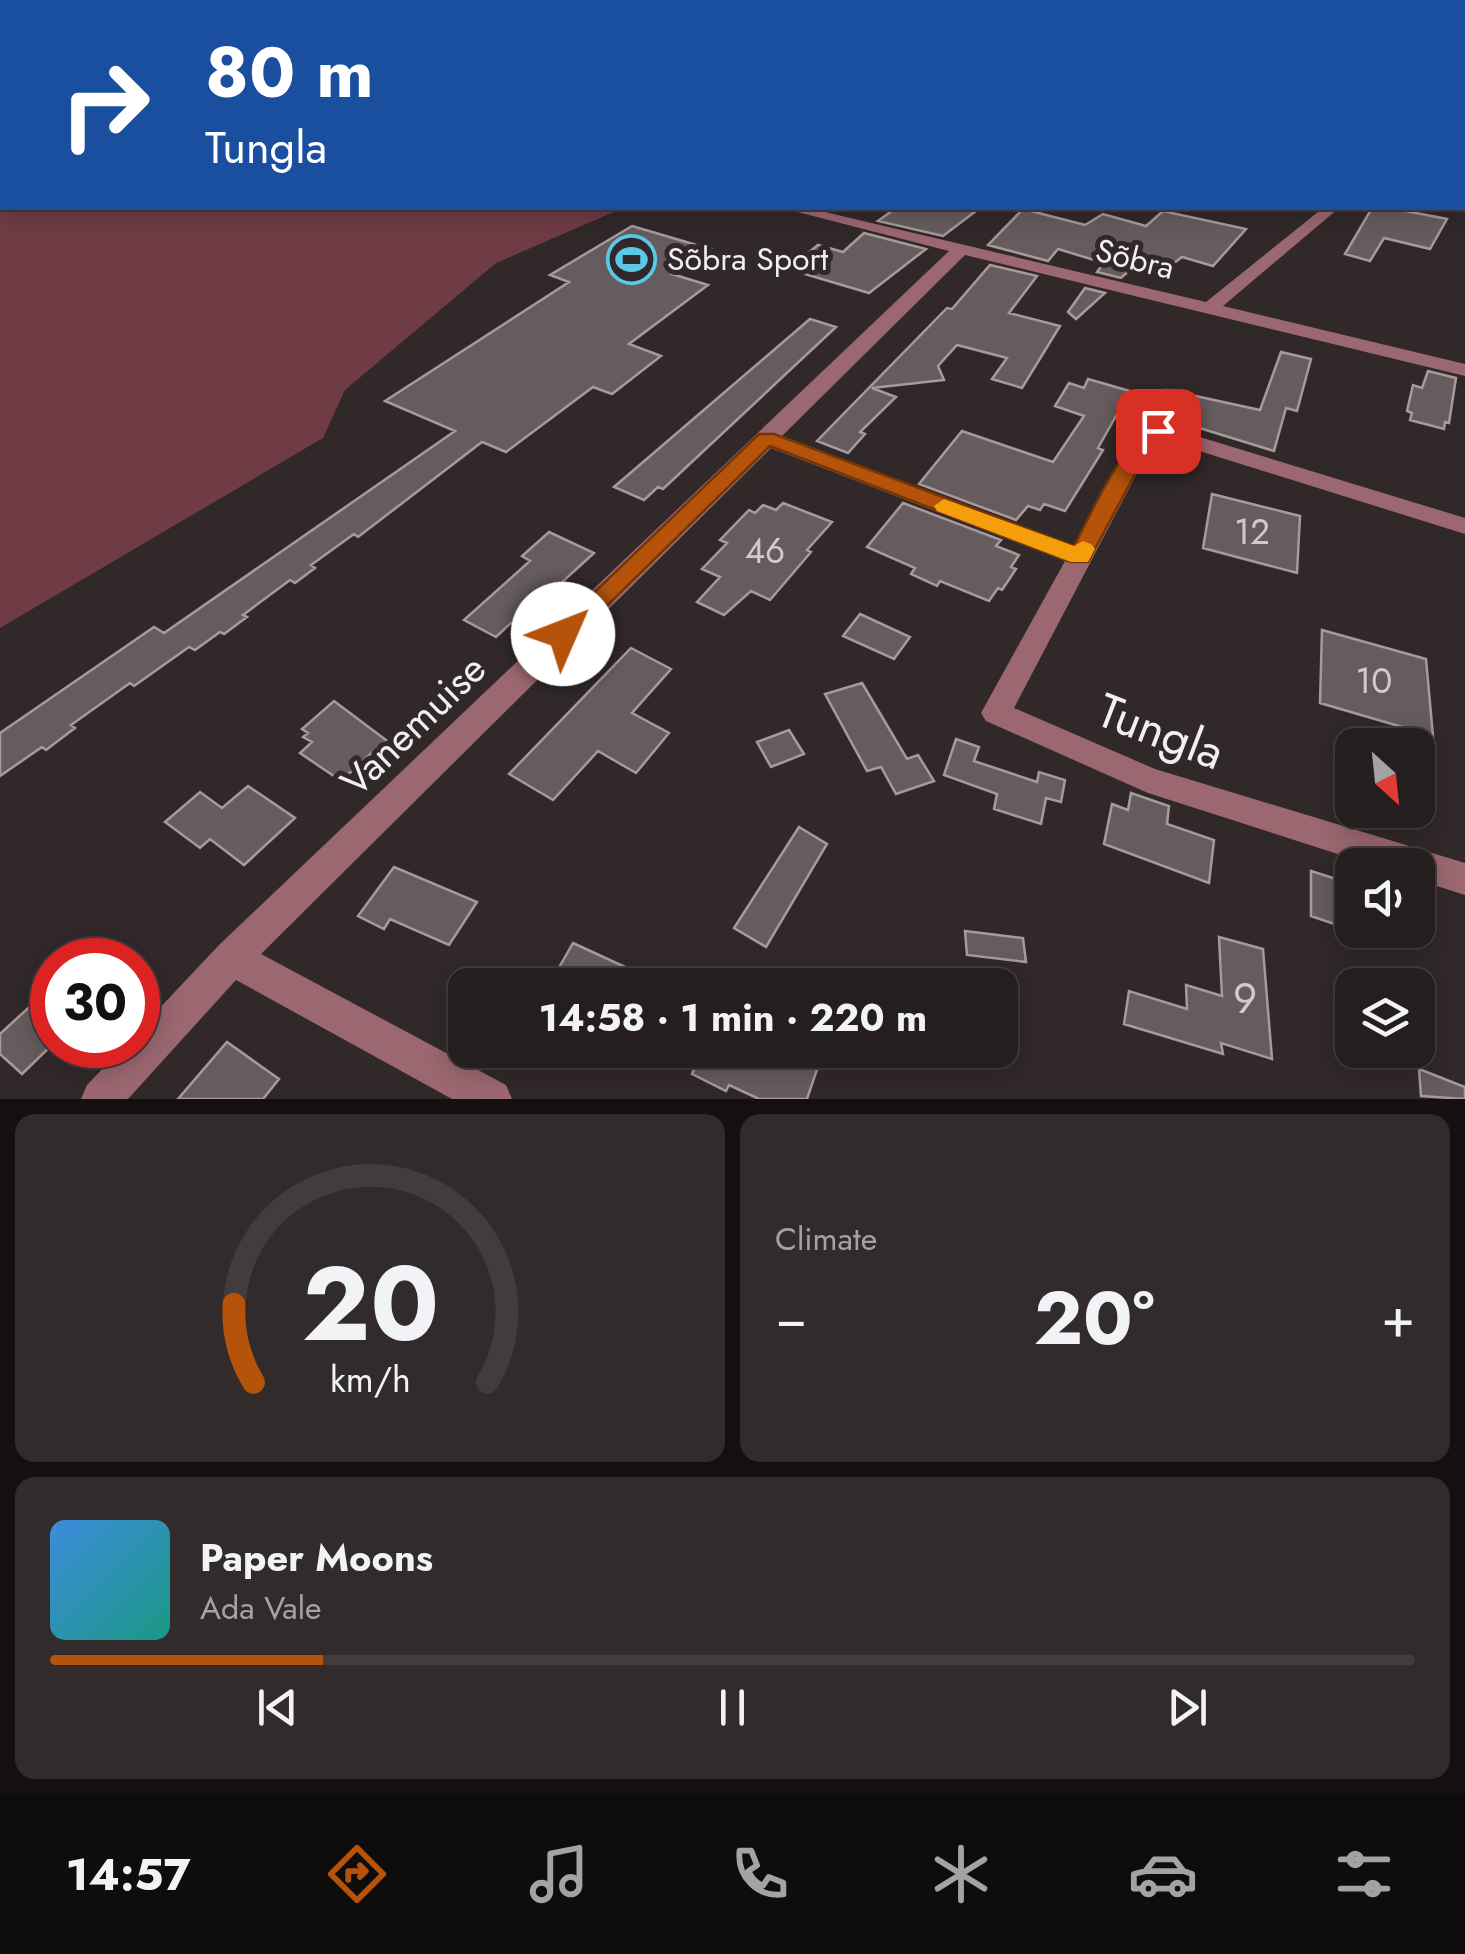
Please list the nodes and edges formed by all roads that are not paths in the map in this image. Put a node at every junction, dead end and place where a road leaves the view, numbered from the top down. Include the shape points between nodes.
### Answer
1 (799, 210) edge
2 (1330, 210) edge
3 (961, 248) junction
4 (1210, 308) junction
5 (1465, 370) edge
6 (766, 438) junction
7 (1465, 526) edge
8 (1080, 557) junction
9 (1465, 878) edge
10 (232, 958) junction
11 (101, 1099) edge
12 (492, 1099) edge

1 - 3 street, Sõbra
2 - 4 street
3 - 4 street, Sõbra
3 - 6 street, Vanemuise
4 - 5 street, Sõbra
6 - 8 street
6 - 10 street, Vanemuise
7 - 8 street, Tungla via 1158,431 1133,459
8 - 9 street, Tungla via 996,713 1148,780
10 - 11 street, Vanemuise
10 - 12 street

